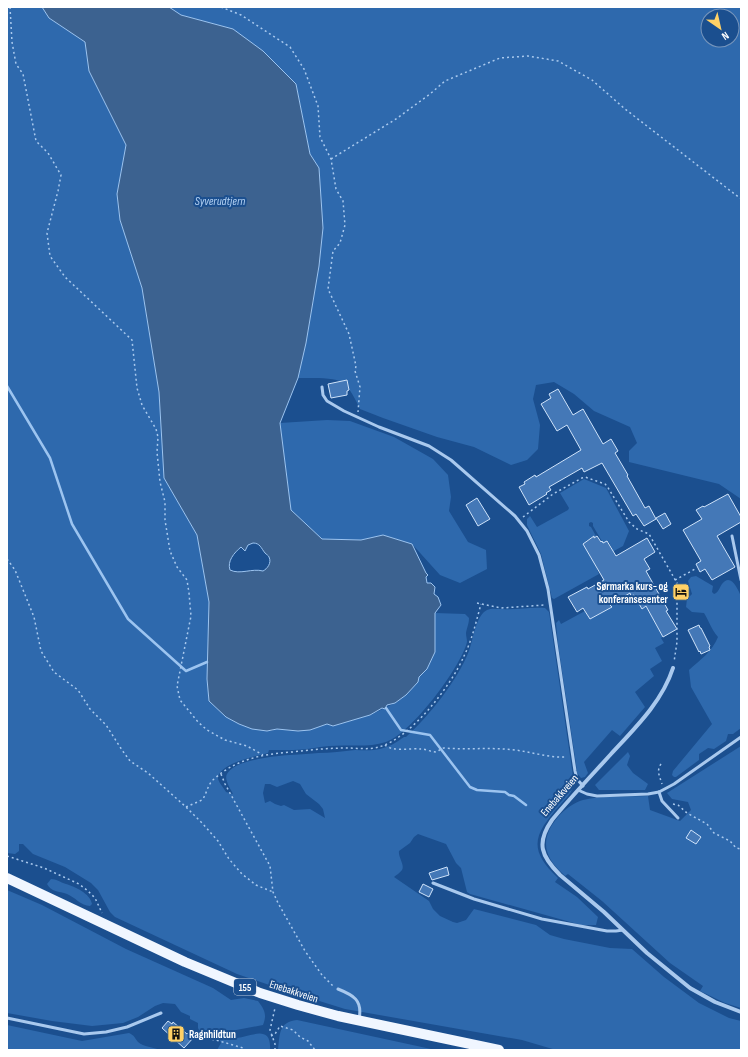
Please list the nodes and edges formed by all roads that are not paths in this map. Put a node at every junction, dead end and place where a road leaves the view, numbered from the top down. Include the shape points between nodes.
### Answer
1 (322, 387) dead end
2 (732, 536) dead end
3 (741, 580) edge
4 (673, 668) road end
5 (741, 737) edge
6 (583, 786) junction
7 (578, 790) junction
8 (659, 792) junction
9 (678, 818) dead end
10 (7, 878) edge
11 (433, 883) dead end
12 (623, 930) junction
13 (338, 989) road end
14 (741, 1012) edge
15 (161, 1013) dead end
16 (7, 1018) edge
17 (359, 1021) junction
18 (499, 1050) edge

1 - 6 lane via 327,401 344,411 444,455 519,520 530,536 545,576 575,775
2 - 3 lane
4 - 6 street, Enebakkveien via 667,685 645,715
5 - 8 lane
6 - 7 street, Enebakkveien
7 - 8 lane via 597,796
7 - 12 street, Enebakkveien via 547,827 543,838 543,851 547,861 557,872
8 - 9 lane via 662,801
10 - 17 main road, Enebakkveien / 155 via 212,974 279,999
11 - 12 lane via 474,899 542,919 607,931
12 - 14 street, Enebakkveien via 694,991
13 - 17 lane via 357,1001 360,1008
15 - 16 lane via 126,1027 84,1034
17 - 18 main road, Enebakkveien / 155

